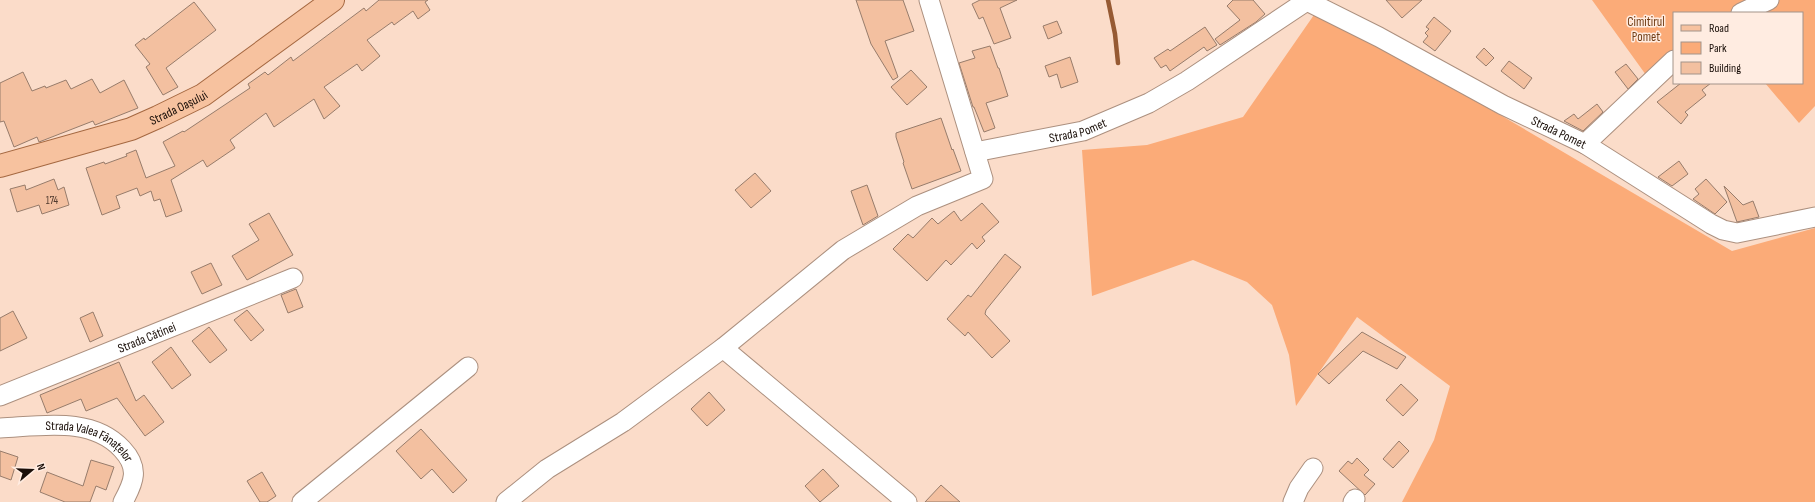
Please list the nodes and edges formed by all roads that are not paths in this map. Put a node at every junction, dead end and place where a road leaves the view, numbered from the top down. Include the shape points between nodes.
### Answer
1 (333, 0) edge
2 (929, 0) edge
3 (1307, 0) edge
4 (1769, 0) edge
5 (1744, 12) edge
6 (1673, 61) edge
7 (1585, 144) junction
8 (975, 152) junction
9 (0, 166) edge
10 (1815, 217) edge
11 (293, 278) dead end
12 (723, 348) junction
13 (468, 367) dead end
14 (0, 396) edge
15 (0, 428) edge
16 (1313, 468) dead end
17 (123, 502) edge
18 (302, 502) edge
19 (506, 502) edge
20 (906, 502) edge
21 (1293, 502) edge

1 - 9 main road, Strada Oașului via 203,95 158,118 131,129
2 - 8 street
3 - 7 street, Strada Pomet via 1503,105
3 - 8 street, Strada Pomet via 1187,81 1142,106 1083,131
4 - 5 street
6 - 7 street
7 - 10 street, Strada Pomet via 1723,230 1737,233
8 - 12 street via 983,179 917,206 844,250
11 - 14 street, Strada Cătinei
12 - 19 street via 623,422 547,468
12 - 20 street
13 - 18 street
15 - 17 street, Strada Valea Fânațelor via 61,425 86,428 113,439 127,454 133,467 133,484
16 - 21 street

